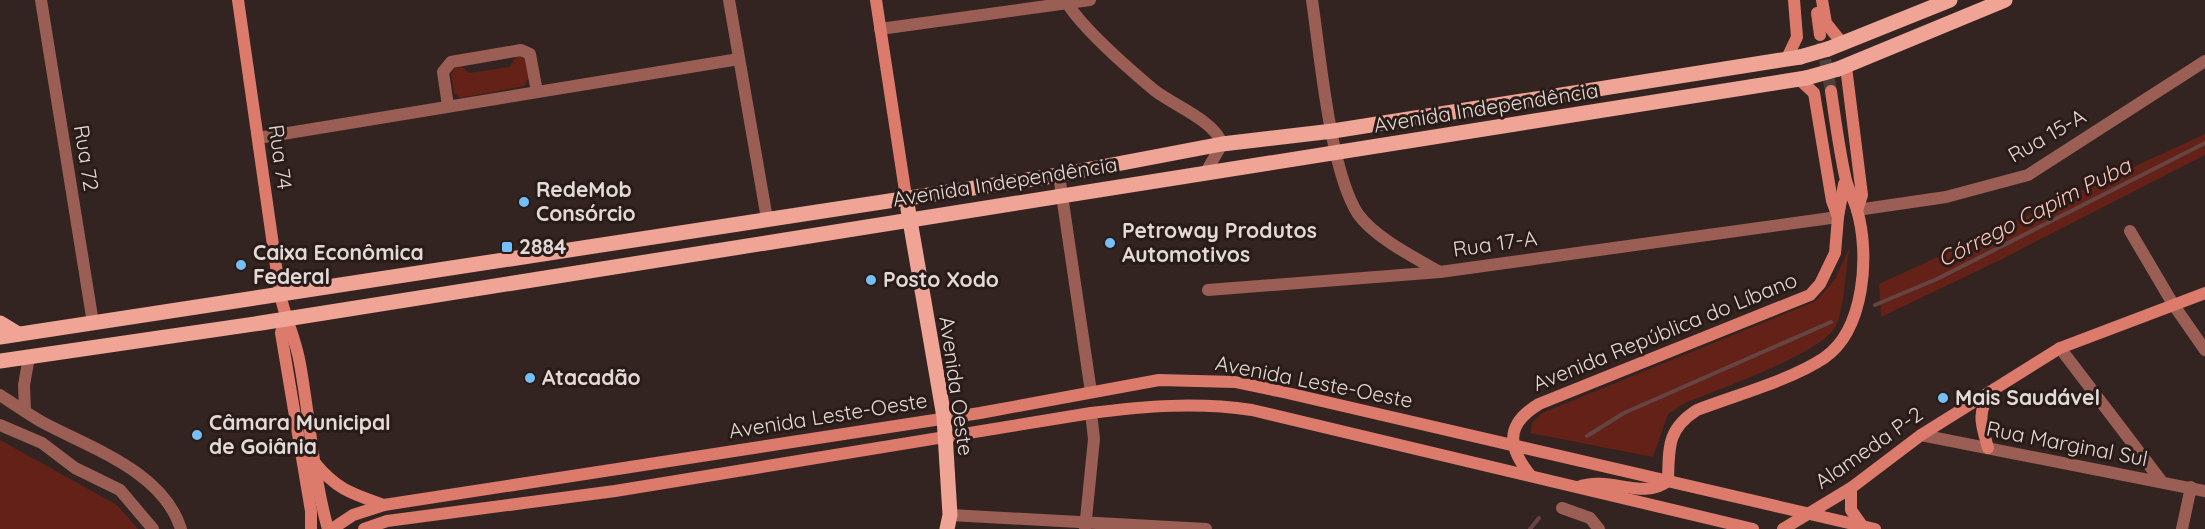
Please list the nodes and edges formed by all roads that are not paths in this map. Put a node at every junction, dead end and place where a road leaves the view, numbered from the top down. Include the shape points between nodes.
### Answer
1 (41, 0) edge
2 (238, 0) edge
3 (729, 0) edge
4 (876, 0) edge
5 (1090, 0) edge
6 (1312, 0) edge
7 (1794, 0) edge
8 (1815, 0) edge
9 (1822, 0) edge
10 (1950, 0) edge
11 (2004, 0) edge
12 (1066, 2) edge
13 (880, 29) junction
14 (1830, 42) junction
15 (1793, 58) junction
16 (739, 59) junction
17 (2205, 61) edge
18 (1842, 68) junction
19 (1803, 78) junction
20 (1831, 91) tunnel mouth
21 (537, 92) junction
22 (1554, 95) junction
23 (448, 106) junction
24 (1557, 117) junction
25 (1333, 131) junction
26 (258, 138) junction
27 (1222, 144) junction
28 (1338, 153) junction
29 (1206, 172) junction
30 (1059, 174) junction
31 (1845, 177) junction
32 (1063, 195) junction
33 (906, 197) junction
34 (1857, 210) junction
35 (1838, 217) junction
36 (767, 219) junction
37 (909, 219) junction
38 (2130, 231) dead end
39 (1440, 272) junction
40 (1208, 290) dead end
41 (2205, 293) edge
42 (280, 294) junction
43 (2173, 304) junction
44 (285, 319) junction
45 (0, 323) edge
46 (93, 323) junction
47 (18, 334) junction
48 (0, 337) edge
49 (2060, 348) junction
50 (2205, 350) edge
51 (29, 357) junction
52 (0, 361) edge
53 (1992, 390) junction
54 (1091, 392) junction
55 (0, 395) edge
56 (25, 411) junction
57 (1091, 413) junction
58 (944, 417) junction
59 (0, 425) edge
60 (1921, 435) junction
61 (946, 437) junction
62 (1513, 445) junction
63 (1988, 448) junction
64 (315, 463) junction
65 (1531, 476) junction
66 (1668, 481) junction
67 (2162, 482) junction
68 (1577, 487) junction
69 (2191, 487) junction
70 (1851, 488) junction
71 (2205, 491) edge
72 (384, 505) junction
73 (1562, 508) dead end
74 (1807, 513) junction
75 (387, 521) junction
76 (949, 522) edge
77 (1086, 526) edge
78 (1869, 528) edge
79 (153, 529) edge
80 (181, 529) edge
81 (311, 529) edge
82 (330, 529) edge
83 (364, 529) edge
84 (370, 529) edge
85 (1206, 529) edge
86 (1599, 529) edge
87 (1753, 529) edge
88 (1783, 529) edge
89 (2182, 529) edge

1 - 46 street, Rua 72
2 - 26 main road, Rua 74
3 - 16 street
4 - 13 main road, Avenida Oeste
5 - 12 street
6 - 25 street, Rua 17-A
7 - 15 main road via 1797,36
8 - 14 main road
9 - 14 main road
10 - 14 main road, Avenida Independência
11 - 18 main road, Avenida Independência
12 - 13 street
12 - 27 street via 1152,88 1178,108 1203,120
13 - 33 main road, Avenida Oeste
14 - 15 main road, Avenida Independência, bridge
15 - 22 main road, Avenida Independência
16 - 21 street
16 - 36 street
17 - 34 street, Rua 15-A via 2028,175 1946,197
18 - 19 main road, Avenida Independência, bridge
18 - 34 main road, Avenida República do Líbano via 1862,195
19 - 24 main road, Avenida Independência
19 - 35 main road, Avenida República do Líbano via 1814,93
20 - 31 main road, Avenida República do Líbano
21 - 23 street
21 - 23 street via 530,54 521,50 451,62 443,72
22 - 24 main road
22 - 25 main road, Avenida Independência
23 - 26 street
24 - 28 main road, Avenida Independência
25 - 27 main road, Avenida Independência
25 - 28 street, Rua 17-A
26 - 42 main road, Rua 74
27 - 29 street
27 - 30 main road, Avenida Independência
28 - 29 main road, Avenida Independência
28 - 39 street, Rua 17-A via 1349,195 1359,214 1407,253
29 - 32 main road, Avenida Independência
30 - 32 street
30 - 33 main road, Avenida Independência
31 - 34 main road, Avenida República do Líbano
31 - 35 main road, Avenida República do Líbano
32 - 37 main road, Avenida Independência
32 - 54 street
33 - 36 main road, Avenida Independência
33 - 37 main road, Avenida Oeste
34 - 66 main road, Avenida República do Líbano via 1862,290 1846,335 1824,358 1805,369 1685,418 1672,436
35 - 39 street, Rua 17-A
35 - 62 main road, Avenida República do Líbano via 1835,253 1810,295 1539,404 1517,423
36 - 42 main road, Avenida Independência
37 - 44 main road, Avenida Independência
37 - 58 main road, Avenida Oeste
38 - 43 street
39 - 40 street
41 - 43 main road, Alameda P-2
42 - 44 main road, Rua 74
42 - 46 main road, Avenida Independência
43 - 49 main road, Alameda P-2
43 - 50 street
44 - 51 main road, Avenida Independência
44 - 64 main road, Rua 74 via 293,332 300,365
44 - 81 main road, Rua 74 via 281,333
45 - 47 main road
46 - 47 main road, Avenida Independência
47 - 48 main road, Avenida Independência
49 - 53 main road, Alameda P-2
49 - 67 street
51 - 52 main road, Avenida Independência
51 - 56 street
53 - 60 main road, Alameda P-2
53 - 63 main road via 1980,418
54 - 58 main road, Avenida Leste-Oeste
54 - 62 main road, Avenida Leste-Oeste via 1159,380 1235,382
55 - 56 street
56 - 80 street via 135,473 168,505
57 - 61 main road, Avenida Leste-Oeste
57 - 65 main road, Avenida Leste-Oeste via 1160,404 1242,409
57 - 77 street via 1094,439
58 - 61 main road, Avenida Oeste
58 - 72 main road, Avenida Leste-Oeste
59 - 79 street via 42,443 75,468 120,489
60 - 63 street, Rua Marginal Sul
60 - 70 main road, Alameda P-2
61 - 75 main road, Avenida Leste-Oeste via 615,491
61 - 76 main road, Avenida Oeste
62 - 65 main road
62 - 66 main road, Avenida Leste-Oeste
63 - 67 street, Rua Marginal Sul
64 - 72 main road, Avenida Leste-Oeste via 343,490
64 - 82 main road, Rua 74
65 - 68 main road, Avenida Leste-Oeste
66 - 68 main road via 1654,489 1596,482
66 - 74 main road, Avenida Leste-Oeste
67 - 69 street, Rua Marginal Sul
68 - 87 main road, Avenida Leste-Oeste
69 - 71 street, Rua Marginal Sul
69 - 89 street
70 - 74 main road, Alameda P-2
70 - 78 main road via 1851,510
72 - 82 main road, Avenida Leste-Oeste via 353,515
73 - 86 street via 1590,518
74 - 78 main road, Avenida Leste-Oeste
74 - 88 main road, Alameda P-2
75 - 83 main road, Avenida Leste-Oeste
75 - 84 main road
76 - 77 street
77 - 85 street

